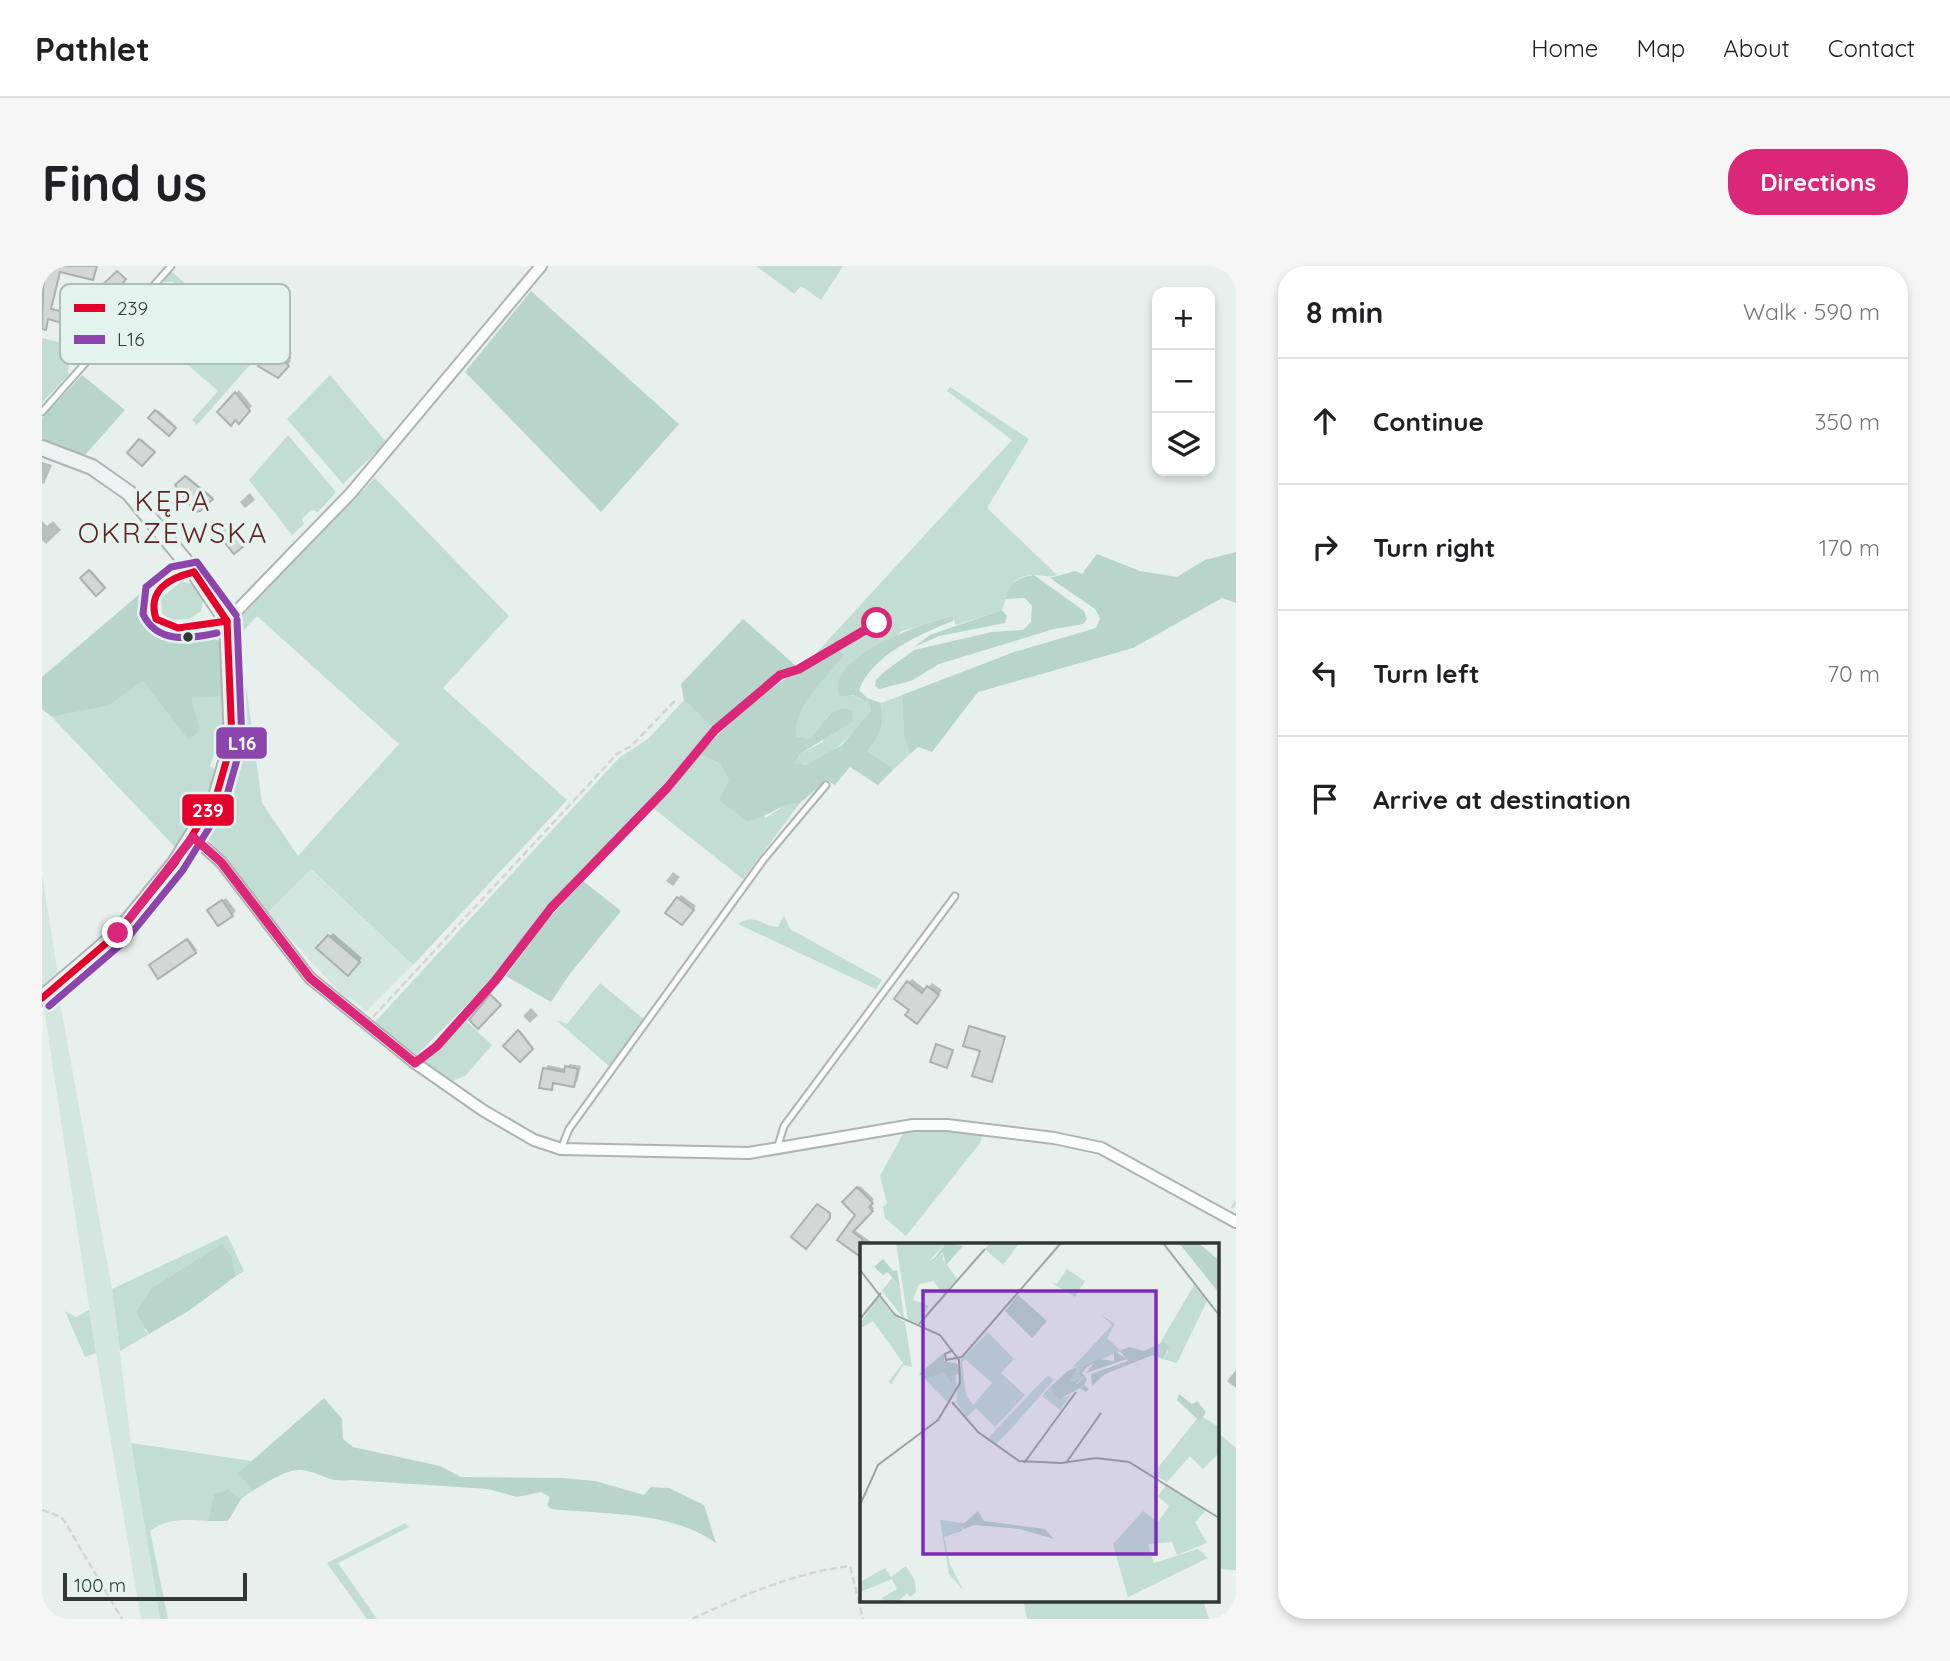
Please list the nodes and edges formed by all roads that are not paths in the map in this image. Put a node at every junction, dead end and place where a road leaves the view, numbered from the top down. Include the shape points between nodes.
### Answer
1 (171, 266) edge
2 (541, 266) edge
3 (155, 284) edge
4 (84, 364) edge
5 (42, 412) edge
6 (42, 448) edge
7 (194, 572) junction
8 (227, 621) junction
9 (826, 785) dead end
10 (193, 837) junction
11 (955, 896) dead end
12 (42, 998) edge
13 (561, 1149) junction
14 (777, 1149) junction
15 (1236, 1222) edge

1 - 3 lane
2 - 8 street via 351,493
4 - 5 lane
6 - 7 street via 92,467 129,493
7 - 8 street
7 - 8 lane via 176,576 155,593 156,619 178,628
8 - 10 street via 232,741 216,797
9 - 13 lane via 764,859 569,1129
10 - 12 street via 118,933
10 - 13 street via 221,862 310,978 415,1063 510,1128
11 - 14 lane via 784,1126
13 - 14 street via 749,1153
14 - 15 street via 929,1124 1054,1138 1101,1148

